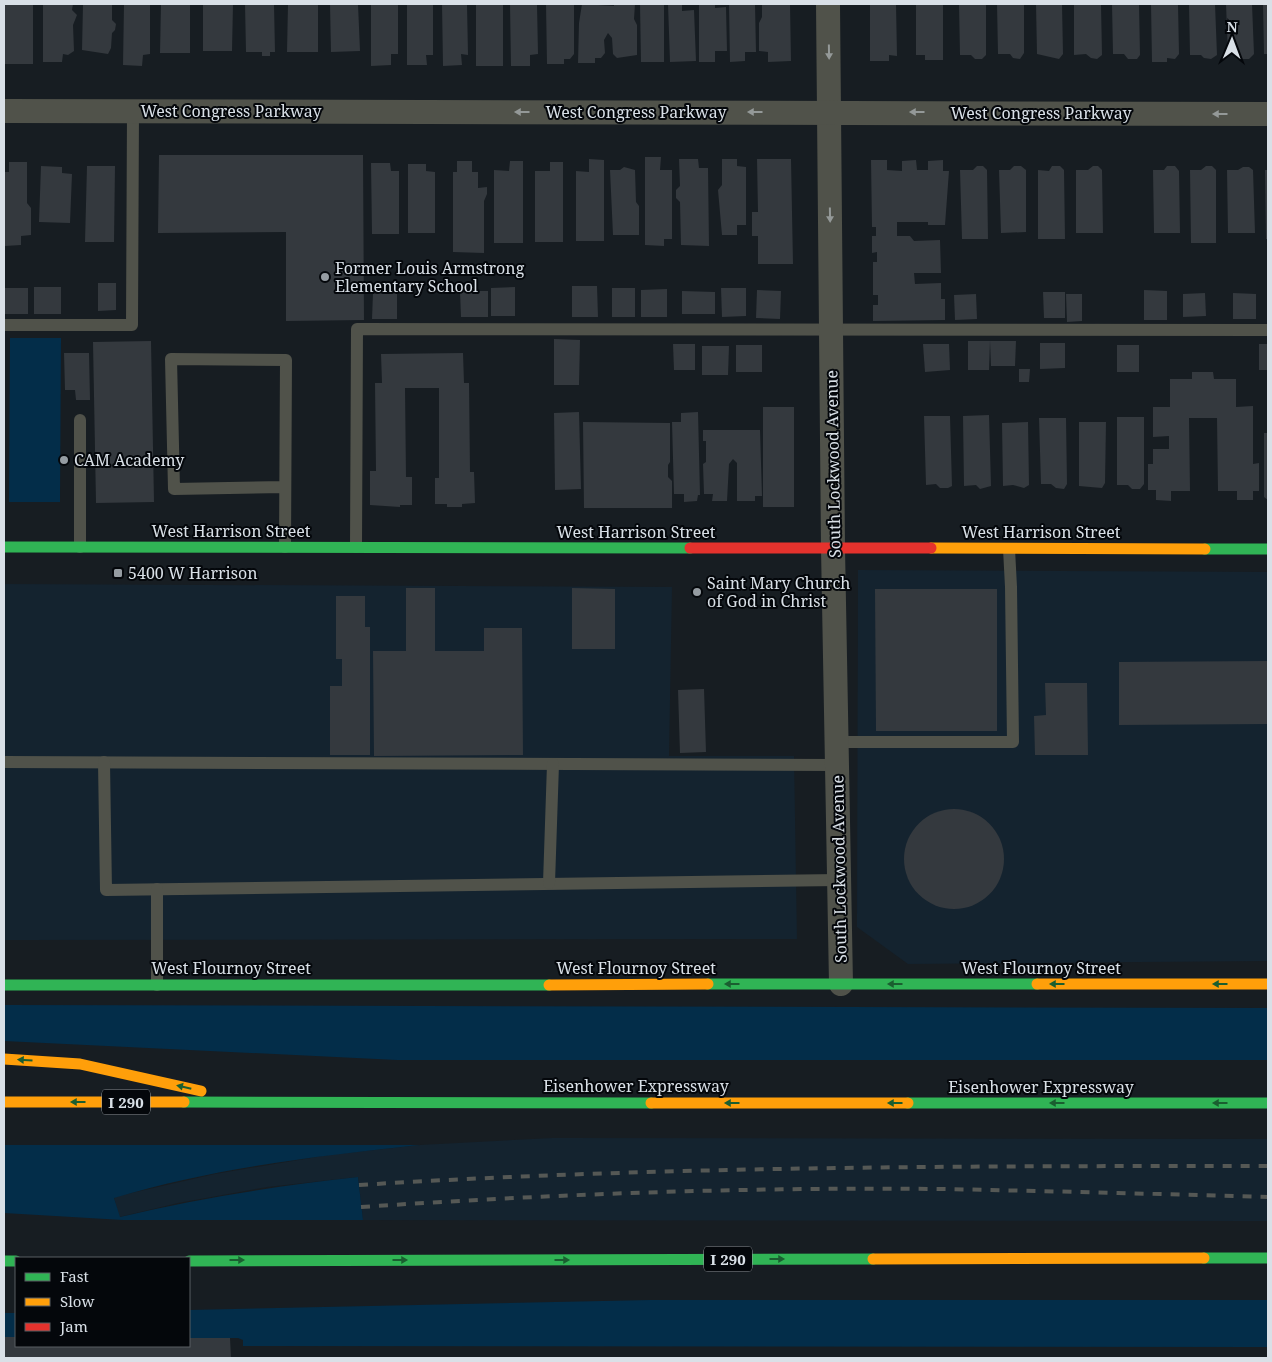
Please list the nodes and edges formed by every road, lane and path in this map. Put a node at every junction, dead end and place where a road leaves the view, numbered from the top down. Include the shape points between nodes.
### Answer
1 (828, 4) edge
2 (4, 111) edge
3 (134, 111) junction
4 (829, 112) junction
5 (1268, 114) edge
6 (4, 325) edge
7 (831, 330) junction
8 (1268, 330) edge
9 (80, 420) dead end
10 (284, 487) junction
11 (4, 547) edge
12 (80, 547) junction
13 (285, 547) junction
14 (356, 547) junction
15 (833, 548) junction
16 (1009, 549) junction
17 (1268, 549) edge
18 (837, 742) junction
19 (4, 762) edge
20 (104, 762) junction
21 (553, 764) junction
22 (837, 765) junction
23 (839, 880) junction
24 (549, 884) junction
25 (158, 889) junction
26 (841, 984) junction
27 (1268, 984) edge
28 (4, 985) edge
29 (157, 985) junction
30 (4, 1059) edge
31 (4, 1102) edge
32 (249, 1102) junction
33 (1268, 1103) edge
34 (1268, 1258) edge
35 (190, 1261) edge

1 -> 4 street, South Lockwood Avenue
2 - 3 street, West Congress Parkway
4 -> 3 street, West Congress Parkway
3 - 6 lane via 132,325
5 -> 4 street, West Congress Parkway
4 -> 7 street, South Lockwood Avenue
7 - 8 lane
7 - 14 lane via 357,330
7 - 15 street, South Lockwood Avenue
9 - 12 lane
10 - 10 lane via 286,360 171,359 174,489
10 - 13 lane
11 - 12 main road, West Harrison Street
12 - 13 main road, West Harrison Street
13 - 14 main road, West Harrison Street
14 - 15 main road, West Harrison Street
15 - 16 main road, West Harrison Street
15 - 18 street, South Lockwood Avenue
16 - 17 main road, West Harrison Street
16 - 18 lane via 1013,742
18 - 22 street, South Lockwood Avenue
19 - 20 lane
20 - 21 lane
20 - 25 lane via 106,890
21 - 22 lane
21 - 24 lane
22 - 23 street, South Lockwood Avenue
23 - 24 lane
23 - 26 street, South Lockwood Avenue
24 - 25 lane
25 - 29 lane
27 -> 26 main road, West Flournoy Street
26 -> 29 main road, West Flournoy Street
28 - 29 main road, West Flournoy Street
32 -> 30 main road via 80,1064
32 -> 31 main road, Eisenhower Expressway / I 290
33 -> 32 main road, Eisenhower Expressway / I 290
35 -> 34 main road, I 290

